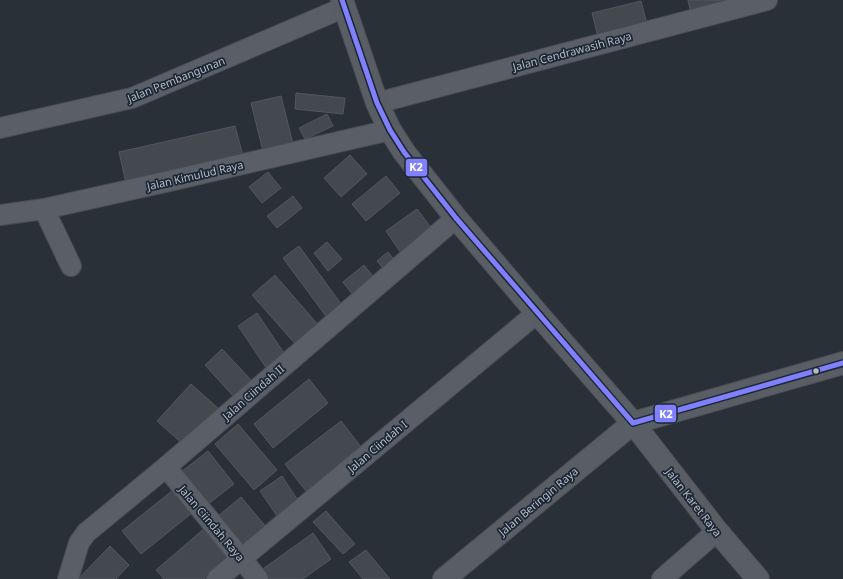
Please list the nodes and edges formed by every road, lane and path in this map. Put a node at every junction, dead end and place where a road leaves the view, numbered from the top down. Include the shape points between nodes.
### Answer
1 (767, 0) edge
2 (343, 4) edge
3 (377, 103) junction
4 (0, 128) edge
5 (390, 130) junction
6 (44, 208) junction
7 (0, 214) edge
8 (456, 218) junction
9 (71, 266) dead end
10 (537, 313) junction
11 (843, 363) edge
12 (633, 423) junction
13 (166, 467) junction
14 (717, 531) junction
15 (242, 559) junction
16 (68, 579) edge
17 (217, 579) edge
18 (258, 579) edge
19 (444, 579) edge
20 (662, 579) edge
21 (758, 579) edge

1 - 3 street, Jalan Cendrawasih Raya
2 - 3 street, Jalan Karet Raya
2 - 4 street, Jalan Pembangunan via 132,98
3 - 5 street, Jalan Karet Raya
5 - 6 street, Jalan Kimulud Raya
5 - 8 street, Jalan Karet Raya
6 - 7 street, Jalan Kimulud Raya
6 - 9 street
8 - 10 street, Jalan Karet Raya
8 - 13 street, Jalan Ciindah II
10 - 12 street, Jalan Karet Raya
10 - 15 street, Jalan Ciindah I
11 - 12 street
12 - 14 street, Jalan Karet Raya
12 - 19 street, Jalan Beringin Raya
13 - 15 street, Jalan Ciindah Raya
13 - 16 street, Jalan Ciindah II via 82,537
14 - 20 street
14 - 21 street, Jalan Karet Raya
15 - 17 street, Jalan Ciindah I
15 - 18 street, Jalan Ciindah Raya

